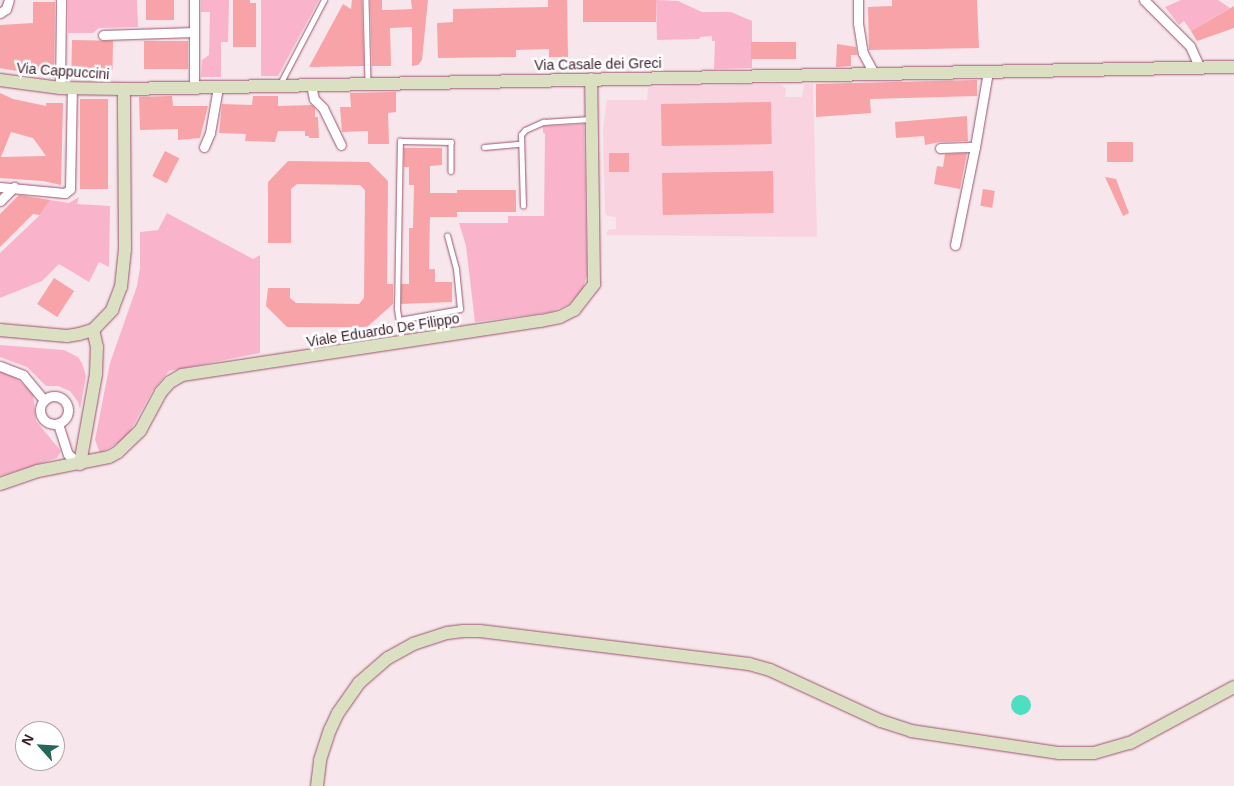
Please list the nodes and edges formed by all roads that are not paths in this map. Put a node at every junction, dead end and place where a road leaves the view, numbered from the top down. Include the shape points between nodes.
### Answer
1 (9, 0) edge
2 (62, 0) edge
3 (194, 0) edge
4 (324, 0) edge
5 (366, 0) edge
6 (858, 0) edge
7 (1144, 0) edge
8 (0, 14) edge
9 (194, 32) junction
10 (103, 35) dead end
11 (1234, 67) edge
12 (1200, 68) junction
13 (988, 72) junction
14 (874, 74) junction
15 (591, 79) junction
16 (0, 81) edge
17 (368, 84) junction
18 (311, 85) junction
19 (280, 86) junction
20 (194, 87) junction
21 (218, 87) junction
22 (66, 88) junction
23 (124, 89) junction
24 (591, 119) junction
25 (520, 144) junction
26 (341, 146) dead end
27 (204, 147) dead end
28 (484, 147) dead end
29 (975, 147) junction
30 (940, 148) dead end
31 (451, 170) dead end
32 (0, 187) edge
33 (14, 187) junction
34 (0, 201) edge
35 (523, 206) dead end
36 (447, 236) dead end
37 (955, 245) dead end
38 (399, 320) junction
39 (0, 330) edge
40 (93, 330) junction
41 (402, 342) junction
42 (0, 366) edge
43 (44, 400) junction
44 (58, 424) junction
45 (80, 464) junction
46 (0, 484) edge
47 (1234, 687) edge
48 (317, 786) edge

1 - 8 street
2 - 22 street
3 - 9 street
4 - 19 lane
5 - 17 lane
6 - 14 street via 863,53
7 - 12 street via 1190,46
9 - 10 street
9 - 20 street
11 - 12 street, Via Casale dei Greci
12 - 13 street, Via Casale dei Greci
13 - 14 street, Via Casale dei Greci
13 - 29 street
14 - 15 street, Via Casale dei Greci
15 - 17 street, Via Casale dei Greci
15 - 24 street, Viale Eduardo De Filippo
16 - 22 street, Via Cappuccini
17 - 18 street, Via Casale dei Greci
18 - 19 street, Via Casale dei Greci
18 - 26 street via 314,99
19 - 21 street, Via Casale dei Greci
20 - 21 street, Via Casale dei Greci
20 - 23 street, Via Casale dei Greci
21 - 27 street via 210,133
22 - 23 street, Via Cappuccini
22 - 33 street via 70,189 65,193
23 - 40 street via 121,287 112,310
24 - 25 lane via 535,125 521,135
24 - 41 street, Viale Eduardo De Filippo via 594,284 585,298 574,310 541,321
25 - 28 lane
25 - 35 lane
29 - 30 street
29 - 37 street
31 - 38 lane via 451,142 400,141
32 - 33 street
33 - 34 street
36 - 38 lane via 456,270 460,309
38 - 41 lane
39 - 40 street via 67,336
40 - 45 street via 97,347 96,374
41 - 45 street, Viale Eduardo De Filippo via 182,375 161,392 130,443 109,457
42 - 43 street via 23,375
43 - 44 street via 40,414 44,420
43 - 44 street via 58,396 65,400 68,414
44 - 45 street via 68,454
45 - 46 street, Viale Eduardo De Filippo via 38,471
47 - 48 street via 1130,743 1094,753 1059,753 911,731 749,664 463,631 413,644 388,658 359,683 330,730 320,760

